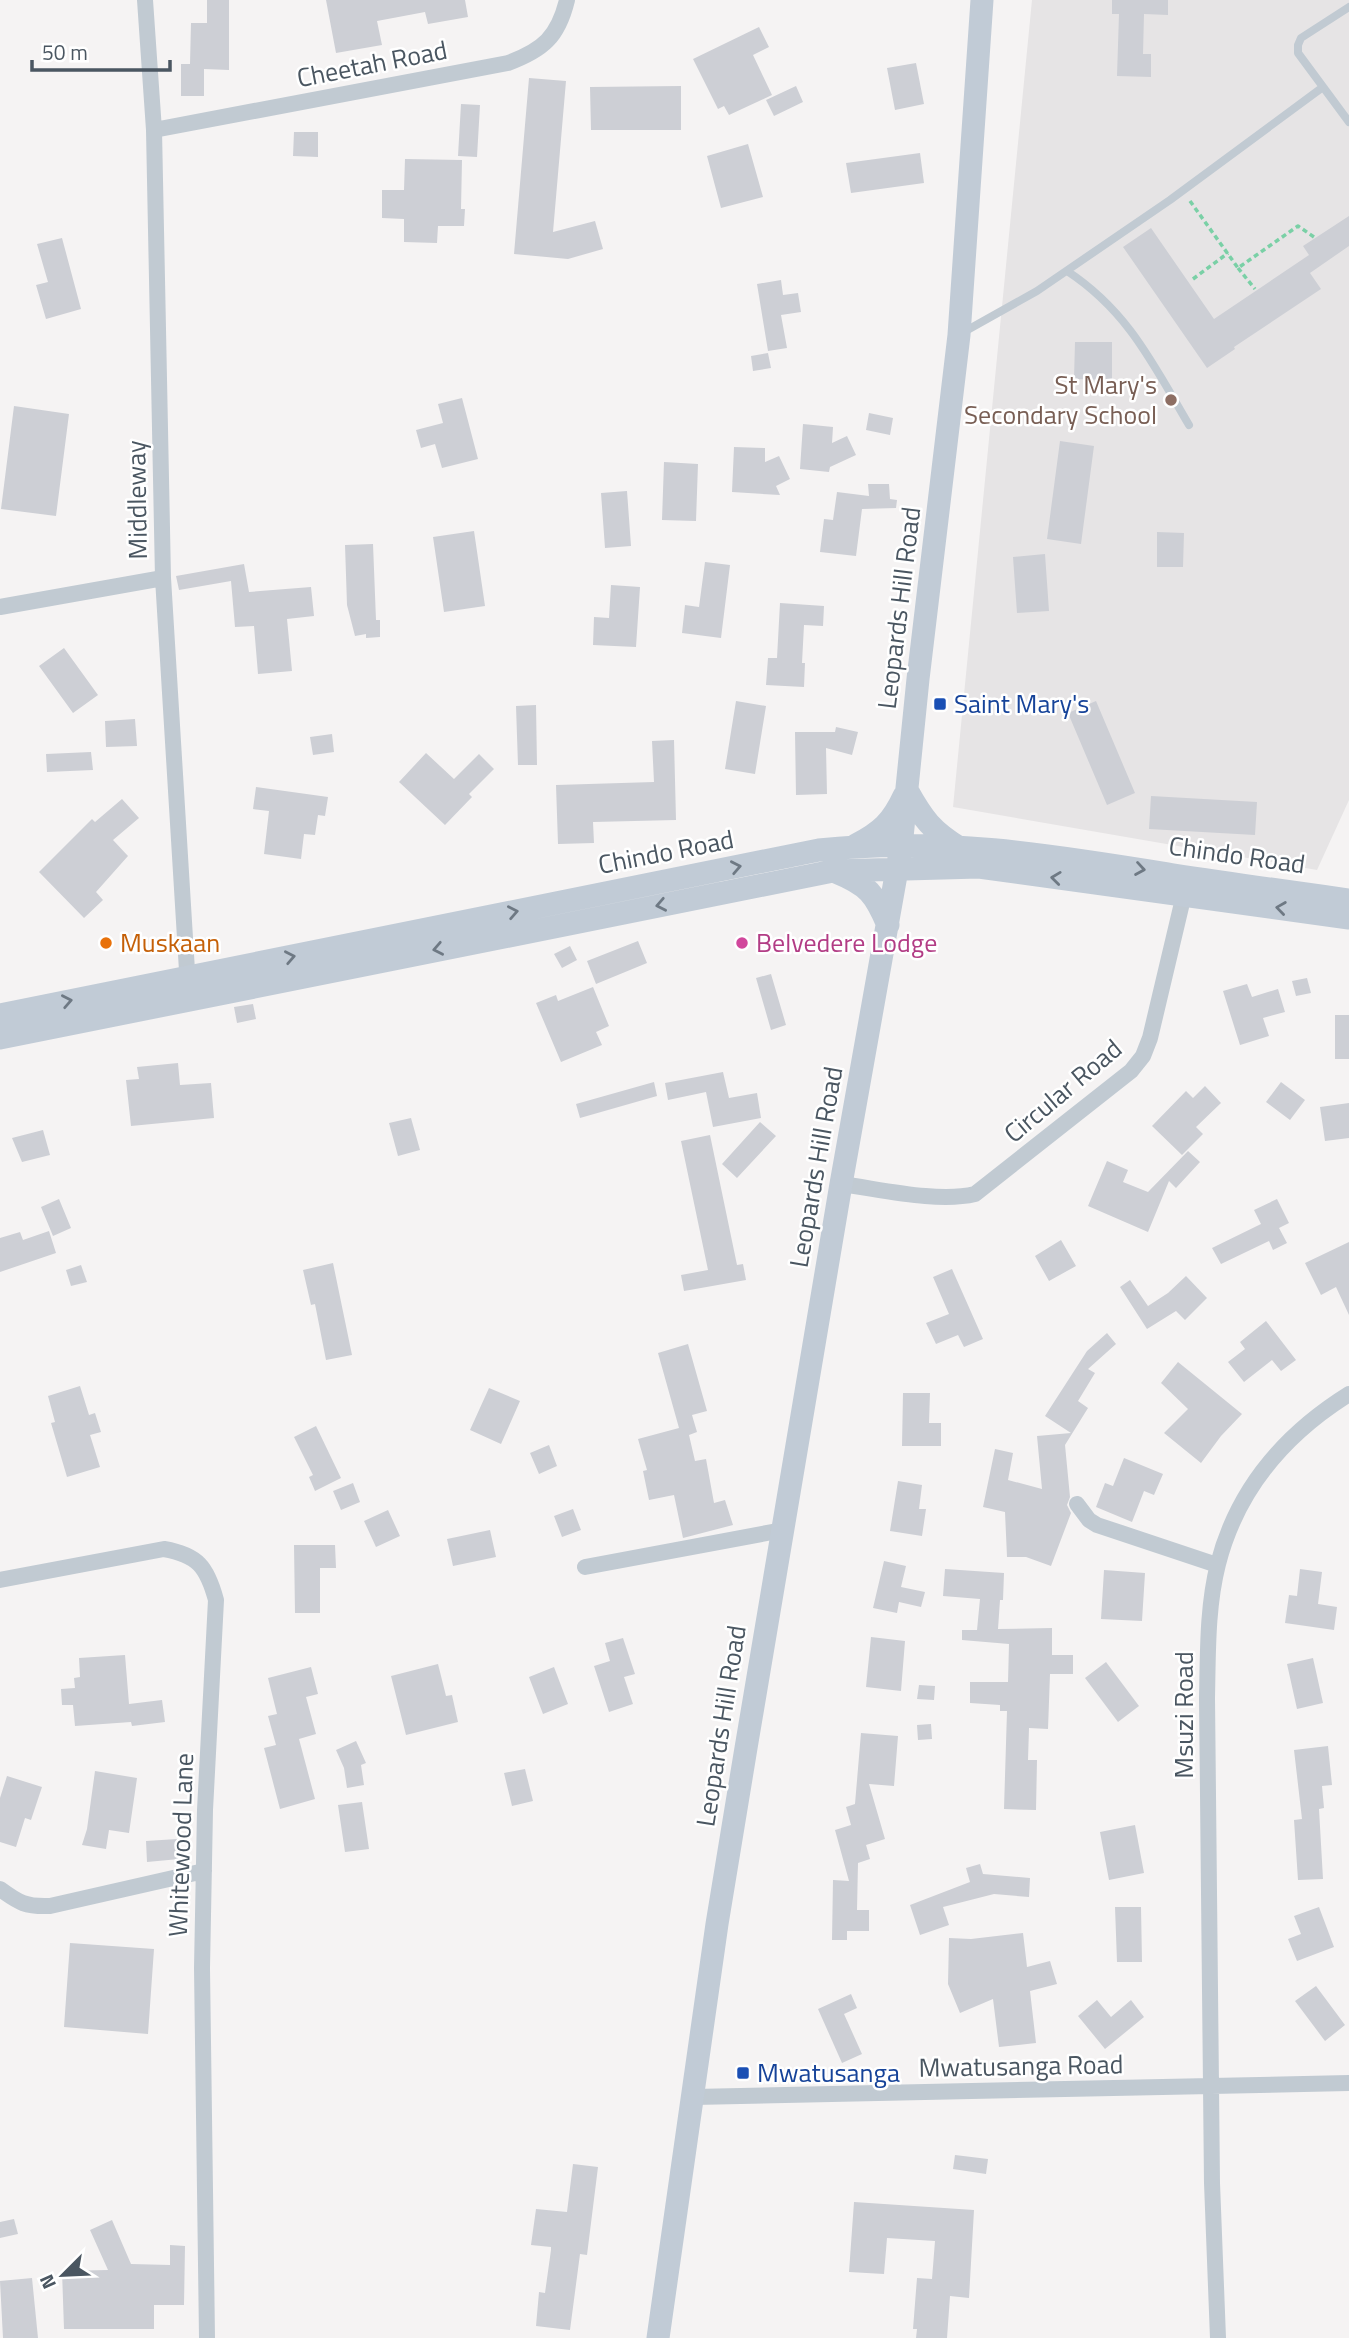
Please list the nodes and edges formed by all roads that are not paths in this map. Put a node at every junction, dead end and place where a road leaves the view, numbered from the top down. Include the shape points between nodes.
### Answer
1 (145, 0) edge
2 (567, 0) edge
3 (982, 0) edge
4 (1349, 7) edge
5 (1323, 87) junction
6 (1349, 122) edge
7 (154, 130) junction
8 (1067, 271) junction
9 (959, 334) junction
10 (1189, 425) dead end
11 (163, 578) junction
12 (0, 607) edge
13 (907, 790) junction
14 (853, 846) junction
15 (901, 847) junction
16 (955, 859) junction
17 (833, 870) junction
18 (897, 871) junction
19 (1186, 886) junction
20 (1349, 900) edge
21 (1349, 918) edge
22 (888, 925) junction
23 (188, 988) junction
24 (0, 1015) edge
25 (0, 1038) edge
26 (841, 1184) junction
27 (1349, 1394) edge
28 (1077, 1504) dead end
29 (782, 1530) junction
30 (1217, 1565) junction
31 (585, 1567) dead end
32 (0, 1580) edge
33 (204, 1871) junction
34 (0, 1889) edge
35 (1349, 2083) edge
36 (1212, 2086) junction
37 (694, 2097) junction
38 (207, 2338) edge
39 (658, 2338) edge
40 (1218, 2338) edge

1 - 7 street, Middleway
2 - 7 street, Cheetah Road via 550,39 531,54 508,63
3 - 9 main road, Leopards Hill Road
4 - 5 lane via 1301,37 1298,45 1298,53
5 - 6 lane
5 - 8 lane
7 - 11 street, Middleway
8 - 9 lane
8 - 10 lane via 1111,305 1144,348
9 - 13 main road, Leopards Hill Road
11 - 12 street
11 - 23 street, Middleway
13 - 14 main road via 895,815 877,834
13 - 15 main road, Leopards Hill Road
13 - 16 main road
14 - 15 main road, Chindo Road
23 -> 14 main road, Chindo Road
15 - 16 main road, Chindo Road
15 - 18 main road, Leopards Hill Road
16 - 18 main road, Chindo Road
16 - 19 main road, Chindo Road via 979,867
16 - 22 main road via 899,898
17 - 18 main road, Chindo Road
17 - 22 main road via 858,881 877,900
17 -> 23 main road, Chindo Road
18 - 22 main road, Leopards Hill Road
19 - 20 main road, Chindo Road
21 -> 19 main road, Chindo Road
19 - 26 street, Circular Road via 1150,1038 1143,1056 1124,1077 975,1194 942,1197
22 - 26 main road, Leopards Hill Road
24 -> 23 main road, Chindo Road
23 - 25 main road, Chindo Road
26 - 29 main road, Leopards Hill Road
27 - 30 street, Msuzi Road via 1276,1453 1239,1508
28 - 30 street via 1097,1525
29 - 31 street
29 - 37 main road, Leopards Hill Road via 717,1924
30 - 36 street, Msuzi Road via 1207,1698
32 - 33 street, Whitewood Lane via 164,1549 199,1562 216,1600
33 - 34 street via 50,1906 17,1902
33 - 38 street, Whitewood Lane
35 - 36 street, Mwatusanga Road
36 - 37 street, Mwatusanga Road
36 - 40 street, Msuzi Road
37 - 39 main road, Leopards Hill Road

